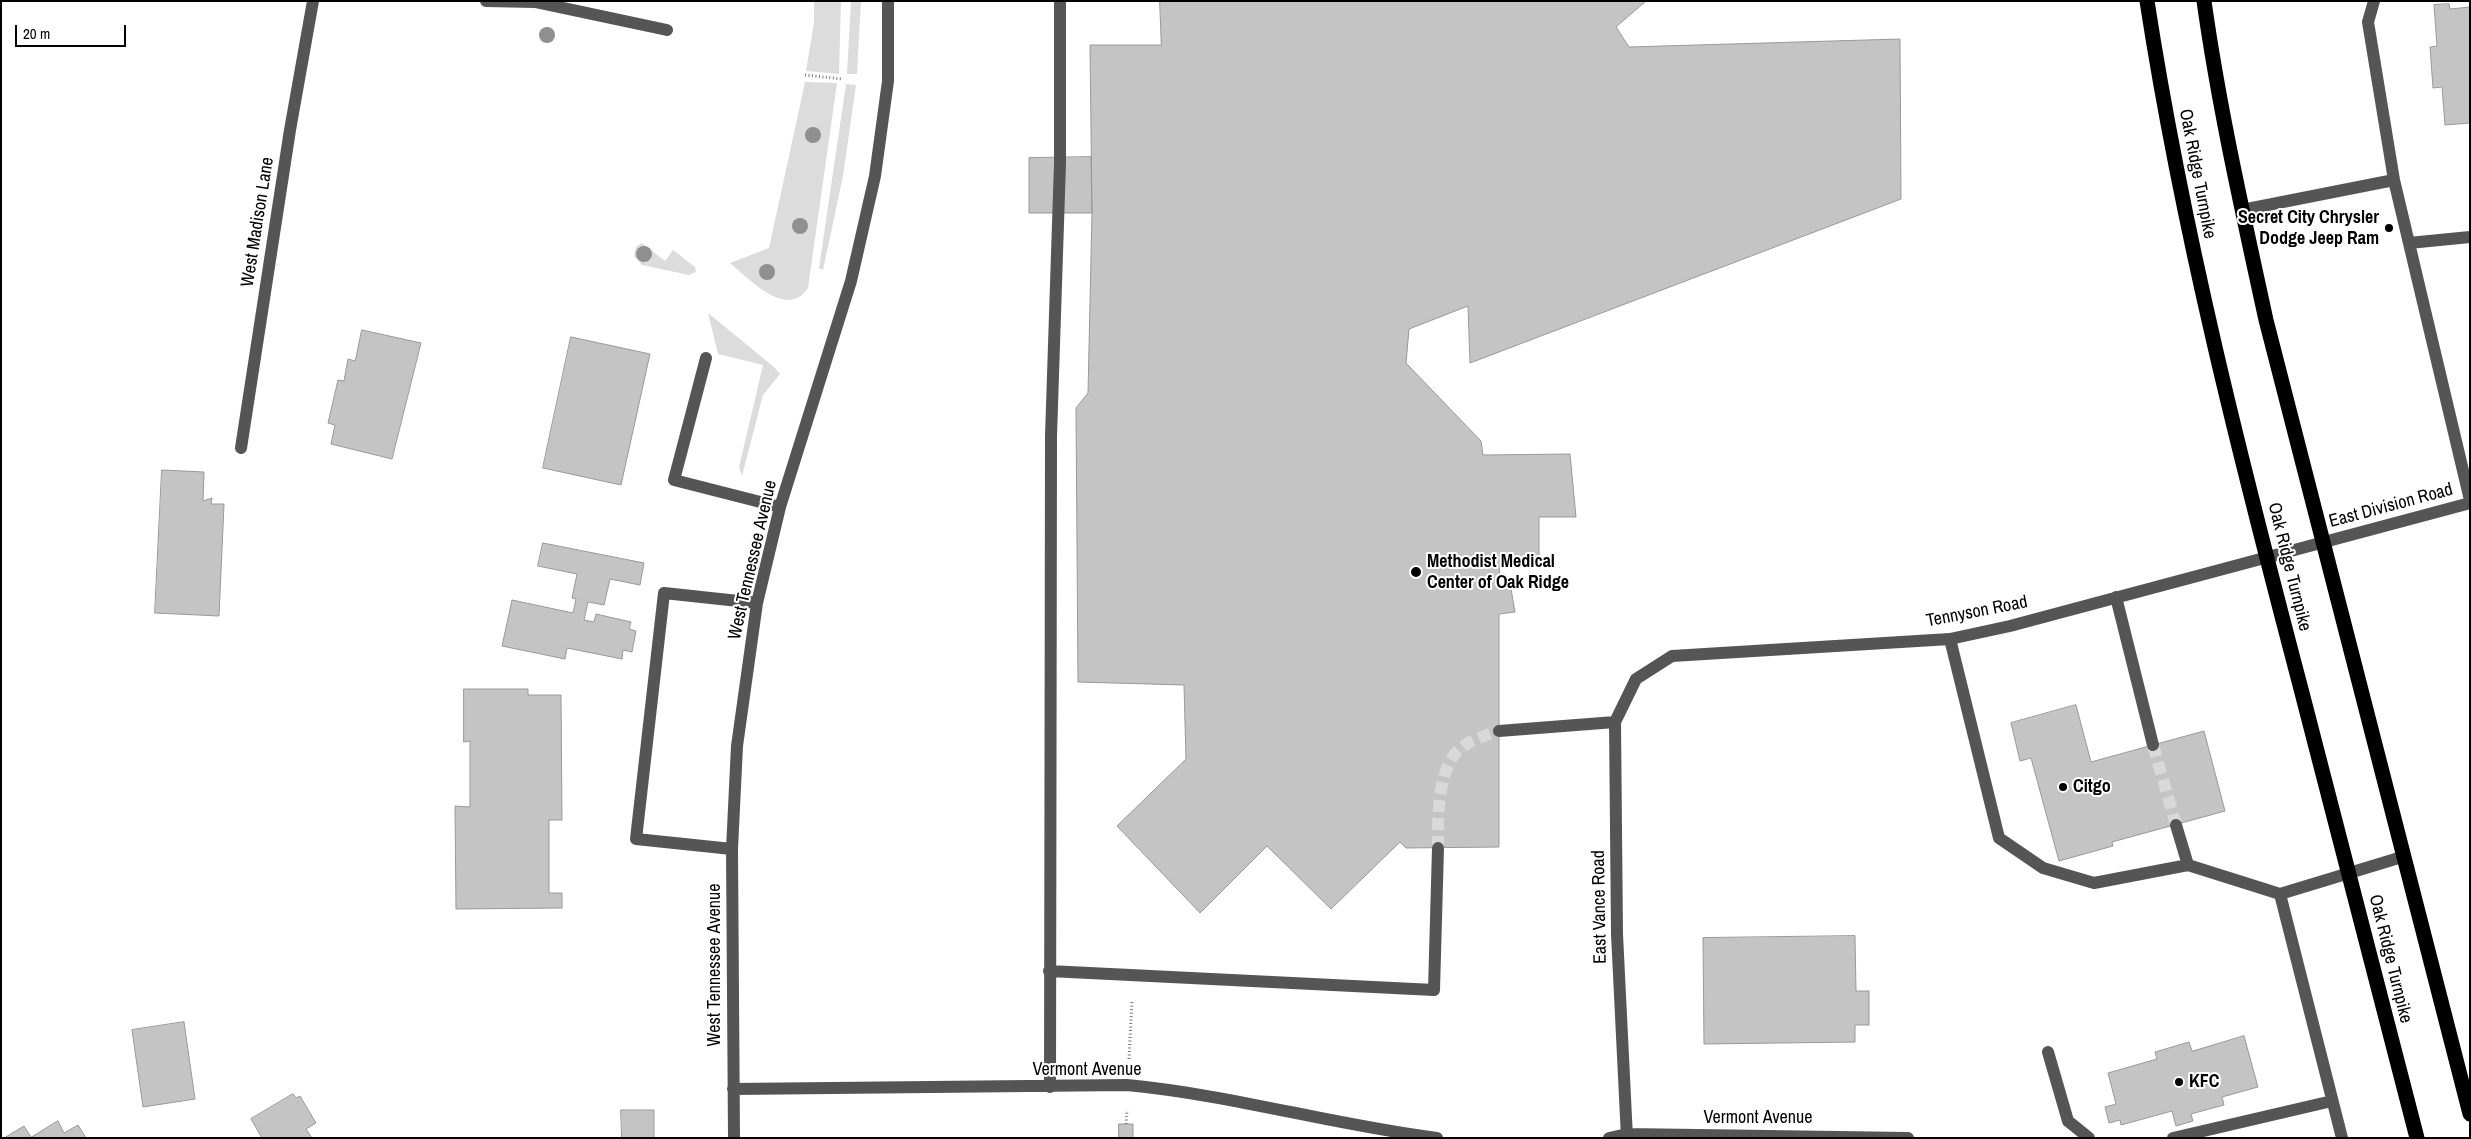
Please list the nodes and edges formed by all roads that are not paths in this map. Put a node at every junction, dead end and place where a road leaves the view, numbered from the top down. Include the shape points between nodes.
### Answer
1 (313, 1) edge
2 (486, 1) edge
3 (888, 1) edge
4 (1060, 1) edge
5 (2147, 1) edge
6 (2204, 1) edge
7 (2374, 1) edge
8 (667, 30) dead end
9 (2394, 180) junction
10 (2242, 210) junction
11 (2470, 237) edge
12 (2409, 243) junction
13 (706, 358) dead end
14 (241, 448) dead end
15 (2470, 502) edge
16 (780, 507) junction
17 (2322, 543) junction
18 (2265, 558) junction
19 (2116, 597) junction
20 (757, 603) junction
21 (1950, 639) junction
22 (1636, 679) joint
23 (1615, 722) junction
24 (1499, 731) tunnel mouth
25 (2153, 746) tunnel mouth
26 (2176, 825) tunnel mouth
27 (1438, 848) tunnel mouth
28 (732, 849) junction
29 (2402, 857) junction
30 (2188, 865) junction
31 (2349, 873) junction
32 (2280, 894) junction
33 (1049, 971) junction
34 (2048, 1052) dead end
35 (1050, 1087) junction
36 (733, 1089) junction
37 (2332, 1101) junction
38 (2470, 1114) edge
39 (1626, 1136) edge
40 (734, 1138) edge
41 (1437, 1138) edge
42 (1608, 1138) edge
43 (1908, 1138) edge
44 (2089, 1138) edge
45 (2172, 1138) edge
46 (2342, 1138) edge
47 (2417, 1138) edge

1 - 14 street, West Madison Lane
2 - 8 street via 535,2
3 - 16 street, West Tennessee Avenue via 888,81 875,176 848,290
4 - 33 street via 1060,163 1051,436
5 - 18 highway, Oak Ridge Turnpike via 2187,224
6 - 10 highway, Oak Ridge Turnpike
7 - 9 street via 2368,22
9 - 10 street
9 - 12 street
10 - 17 highway, Oak Ridge Turnpike
11 - 12 street
12 - 15 street
13 - 16 street via 674,480
15 - 17 street, East Division Road
16 - 20 street, West Tennessee Avenue
17 - 18 street, Tennyson Road
17 - 29 highway, Oak Ridge Turnpike
18 - 19 street, Tennyson Road
18 - 31 highway, Oak Ridge Turnpike
19 - 21 street, Tennyson Road
19 - 25 street
20 - 28 street, West Tennessee Avenue via 737,746
20 - 28 street via 664,593 637,829 636,839
21 - 22 street, Tennyson Road via 1672,656
21 - 30 street via 1999,838 2043,868 2094,883
22 - 23 street, East Vance Road
23 - 24 street
23 - 39 street, East Vance Road via 1617,934
26 - 30 street
27 - 33 street via 1434,990
28 - 36 street, West Tennessee Avenue
29 - 31 street
29 - 38 highway, Oak Ridge Turnpike
30 - 32 street
31 - 32 street
31 - 47 highway, Oak Ridge Turnpike
32 - 37 street
33 - 35 street
34 - 44 street via 2068,1121
35 - 36 street, Vermont Avenue
35 - 41 street, Vermont Avenue via 1127,1085 1182,1090 1386,1132
36 - 40 street, West Tennessee Avenue
37 - 45 street
37 - 46 street
39 - 42 street, Vermont Avenue
39 - 43 street, Vermont Avenue

